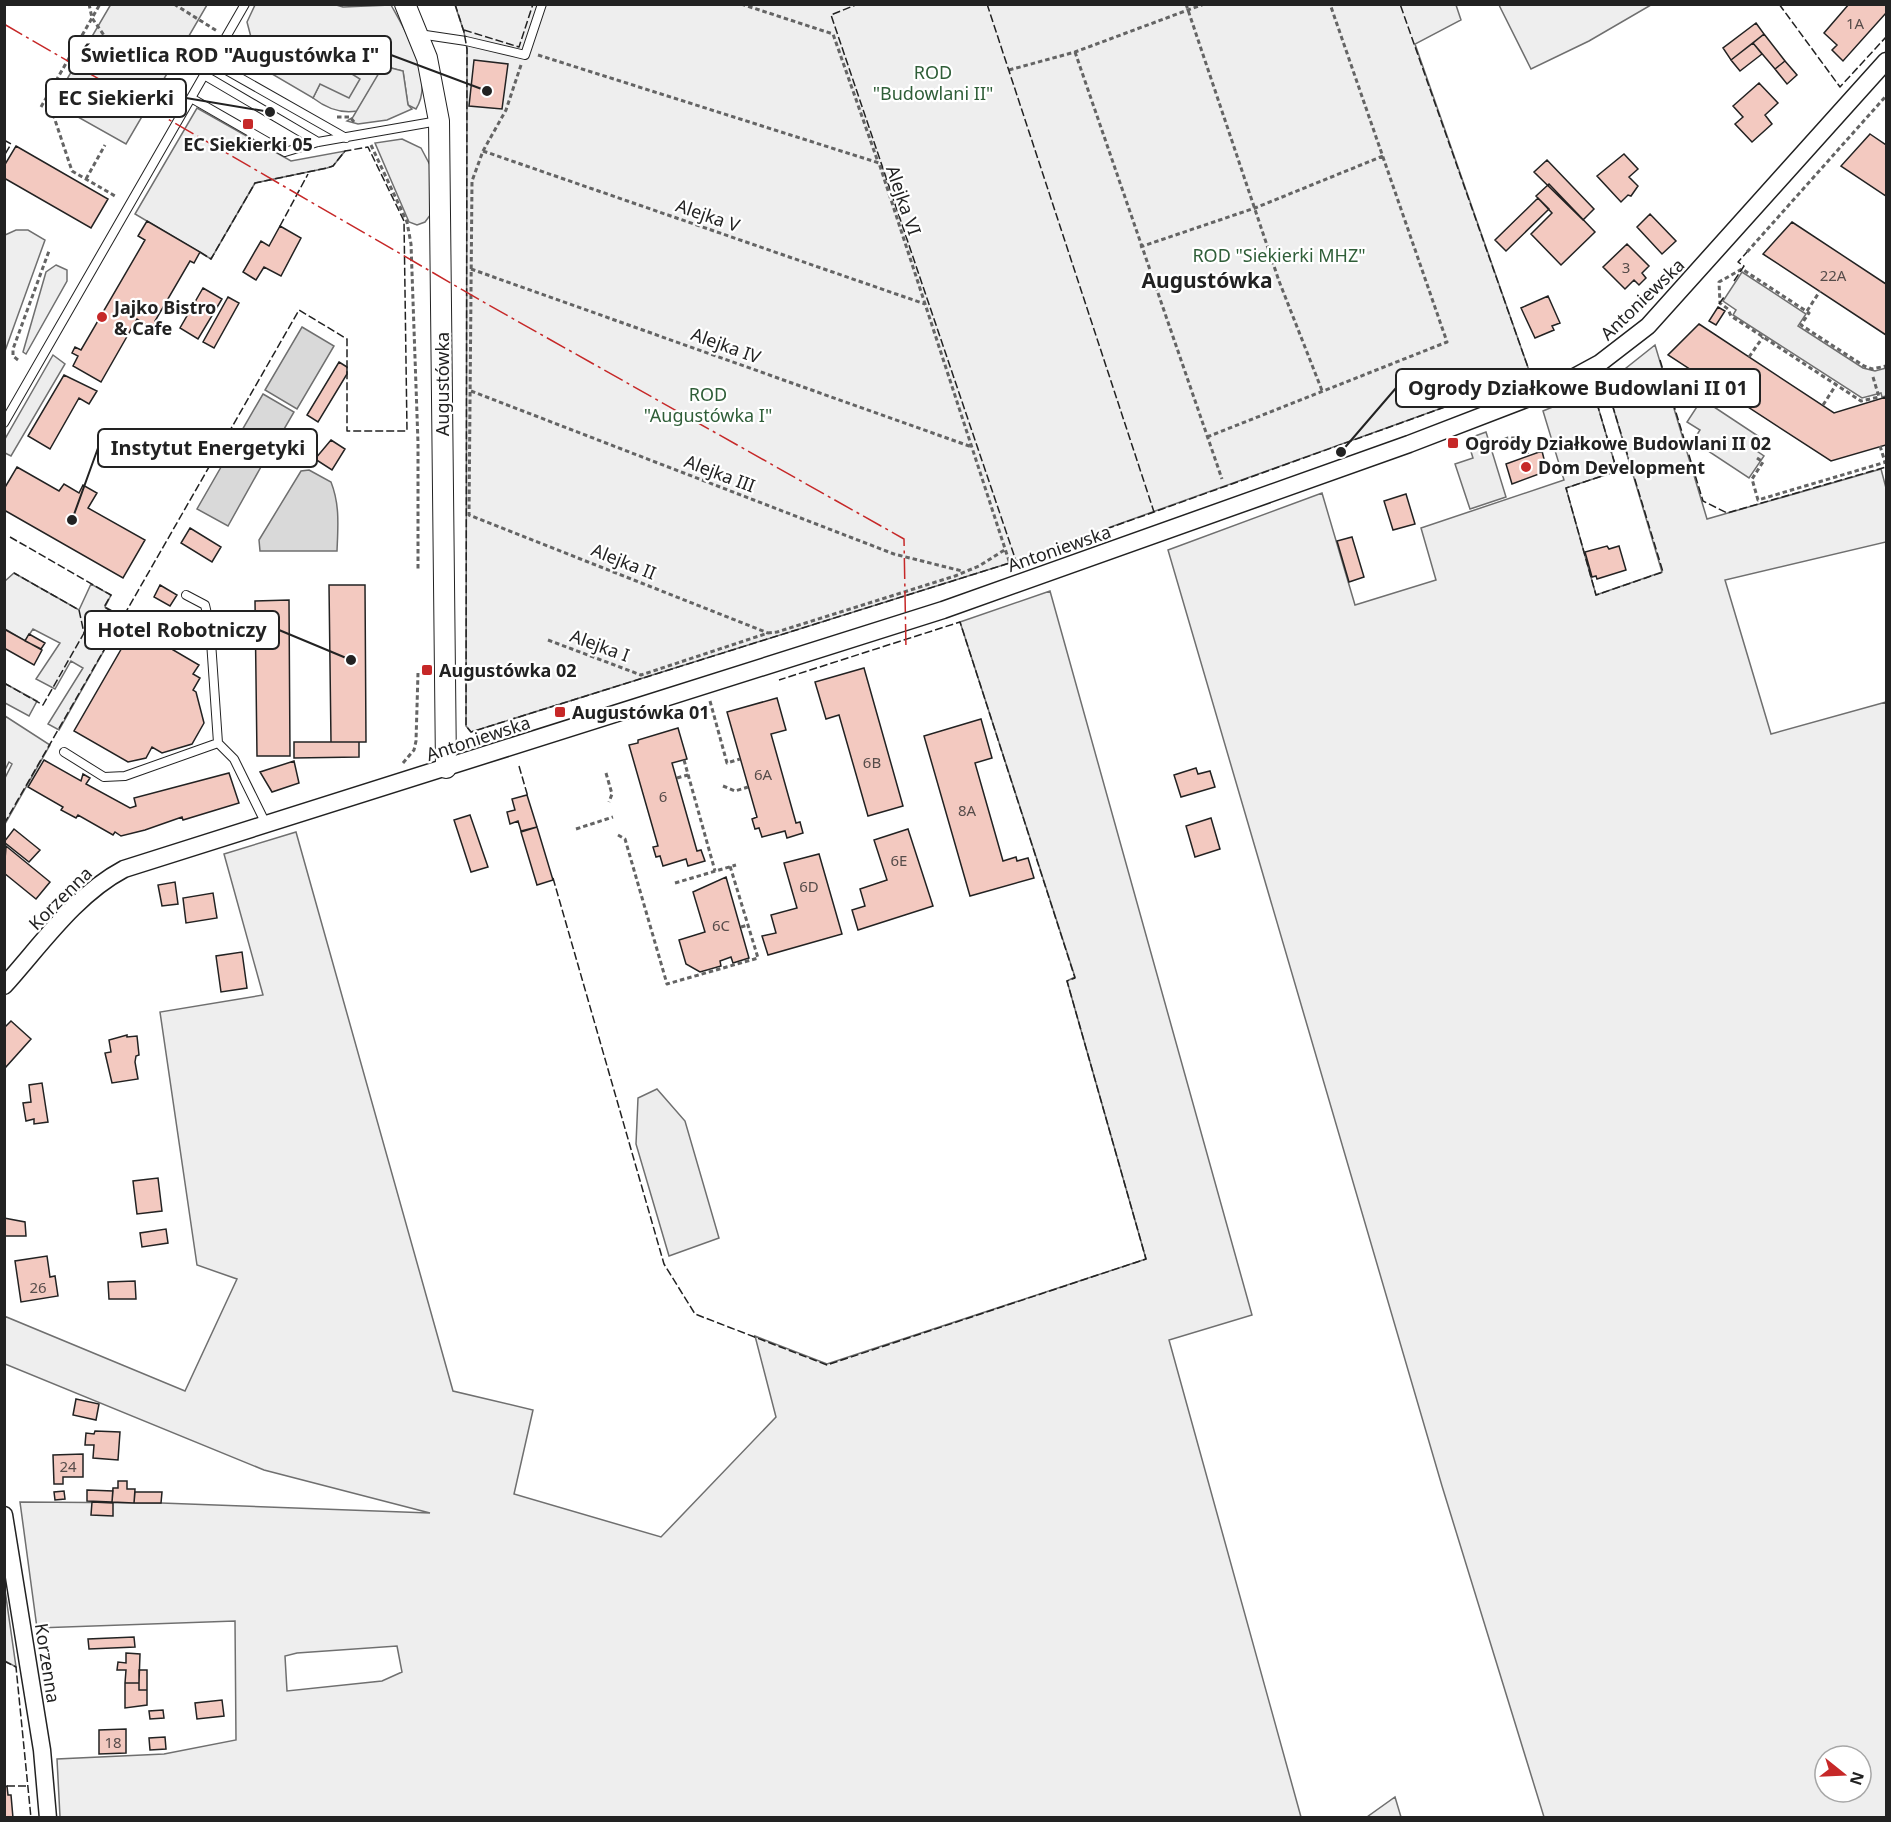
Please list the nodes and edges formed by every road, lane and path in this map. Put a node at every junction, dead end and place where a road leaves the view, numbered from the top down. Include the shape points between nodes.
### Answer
1 (89, 4) edge
2 (100, 4) edge
3 (174, 4) edge
4 (244, 4) edge
5 (405, 4) edge
6 (542, 4) edge
7 (741, 4) edge
8 (1186, 4) edge
9 (1204, 4) edge
10 (1330, 4) edge
11 (1188, 10) junction
12 (92, 18) junction
13 (418, 34) junction
14 (226, 37) junction
15 (110, 44) dead end
16 (1075, 52) junction
17 (525, 55) junction
18 (212, 62) junction
19 (1887, 62) edge
20 (1009, 70) dead end
21 (204, 75) junction
22 (1887, 96) edge
23 (191, 98) junction
24 (41, 107) dead end
25 (53, 114) dead end
26 (439, 121) junction
27 (346, 138) junction
28 (318, 142) junction
29 (105, 145) dead end
30 (371, 145) dead end
31 (483, 151) junction
32 (1383, 156) junction
33 (879, 163) junction
34 (86, 179) junction
35 (115, 196) dead end
36 (1255, 208) junction
37 (1140, 247) junction
38 (49, 251) dead end
39 (1747, 252) dead end
40 (471, 269) junction
41 (1820, 291) dead end
42 (925, 304) junction
43 (1807, 311) junction
44 (1763, 337) junction
45 (1749, 357) dead end
46 (18, 360) dead end
47 (1887, 366) edge
48 (1873, 377) dead end
49 (1836, 385) junction
50 (471, 391) junction
51 (1323, 393) junction
52 (1823, 405) dead end
53 (4, 423) edge
54 (1207, 437) junction
55 (1490, 445) dead end
56 (1880, 446) dead end
57 (972, 447) junction
58 (1528, 456) dead end
59 (1757, 458) dead end
60 (1886, 462) edge
61 (1222, 479) dead end
62 (1006, 549) junction
63 (1010, 563) dead end
64 (418, 568) dead end
65 (962, 571) junction
66 (186, 595) dead end
67 (768, 633) junction
68 (549, 640) dead end
69 (418, 674) dead end
70 (707, 685) junction
71 (218, 743) junction
72 (64, 752) dead end
73 (740, 759) dead end
74 (684, 760) dead end
75 (446, 768) junction
76 (606, 773) dead end
77 (688, 775) junction
78 (677, 778) dead end
79 (723, 786) dead end
80 (387, 787) junction
81 (748, 788) dead end
82 (609, 802) dead end
83 (613, 817) dead end
84 (267, 825) junction
85 (576, 829) dead end
86 (618, 835) dead end
87 (736, 865) dead end
88 (730, 867) junction
89 (124, 869) joint
90 (715, 871) junction
91 (675, 883) dead end
92 (748, 925) junction
93 (741, 927) dead end
94 (4, 986) edge
95 (4, 1515) edge
96 (48, 1818) edge

1 - 12 path
2 - 12 path
3 - 14 path
4 - 14 lane
5 - 13 street, Augustówka
6 - 17 lane
7 - 33 path via 833,34
8 - 11 path
9 - 11 path
10 - 32 path
11 - 16 path
11 - 36 path
12 - 15 path
12 - 24 path
13 - 17 lane
13 - 26 street, Augustówka via 434,83
14 - 18 lane
16 - 20 path
16 - 37 path
17 - 31 path via 506,110
17 - 33 path, Alejka VI via 556,60
18 - 21 lane
18 - 27 lane
19 - 70 street, Antoniewska via 1654,319 1622,348 1579,376 1409,444 943,610
21 - 23 lane
21 - 28 lane
22 - 39 path
23 - 28 lane via 285,152
23 - 53 lane
25 - 34 path via 72,171
26 - 27 lane
26 - 75 street, Augustówka
27 - 28 lane
29 - 34 path
30 - 64 path via 407,222 411,244
31 - 40 path via 472,181
31 - 42 path, Alejka V
32 - 36 path
32 - 51 path via 1447,342
33 - 42 path, Alejka VI
34 - 35 path
36 - 37 path
36 - 51 path
37 - 54 path
38 - 46 path via 13,349
40 - 50 path
40 - 57 path, Alejka IV
41 - 43 path
42 - 57 path, Alejka VI
43 - 44 path via 1742,269 1719,282 1720,303 1731,316
43 - 47 path via 1802,325 1864,366
44 - 45 path
44 - 49 path
48 - 49 path via 1879,397 1869,401 1861,401
49 - 52 path
50 - 65 path, Alejka III via 894,554
50 - 67 path, Alejka II via 469,514
51 - 54 path
54 - 61 path
55 - 58 path via 1520,438
56 - 60 path
57 - 62 path, Alejka VI
59 - 60 path via 1763,462 1752,479 1758,500
62 - 63 path, Alejka VI
62 - 65 path via 979,566
65 - 67 path
66 - 71 lane via 205,604 210,627
67 - 68 path, Alejka I via 641,675
69 - 80 path via 414,750 390,776
70 - 73 path via 727,763
70 - 75 street, Antoniewska
71 - 72 lane via 125,776 104,777
71 - 84 lane via 234,759
74 - 77 path
75 - 80 street, Antoniewska
76 - 82 path via 612,794
77 - 78 path
77 - 90 path
79 - 81 path via 735,791
80 - 84 street, Antoniewska
83 - 85 path
84 - 89 street, Antoniewska
86 - 92 path via 624,839 667,984 758,958
87 - 88 path
88 - 90 path
88 - 92 path
89 - 94 street, Korzenna via 103,880 81,900
90 - 91 path
92 - 93 path
95 - 96 street, Korzenna via 42,1750

